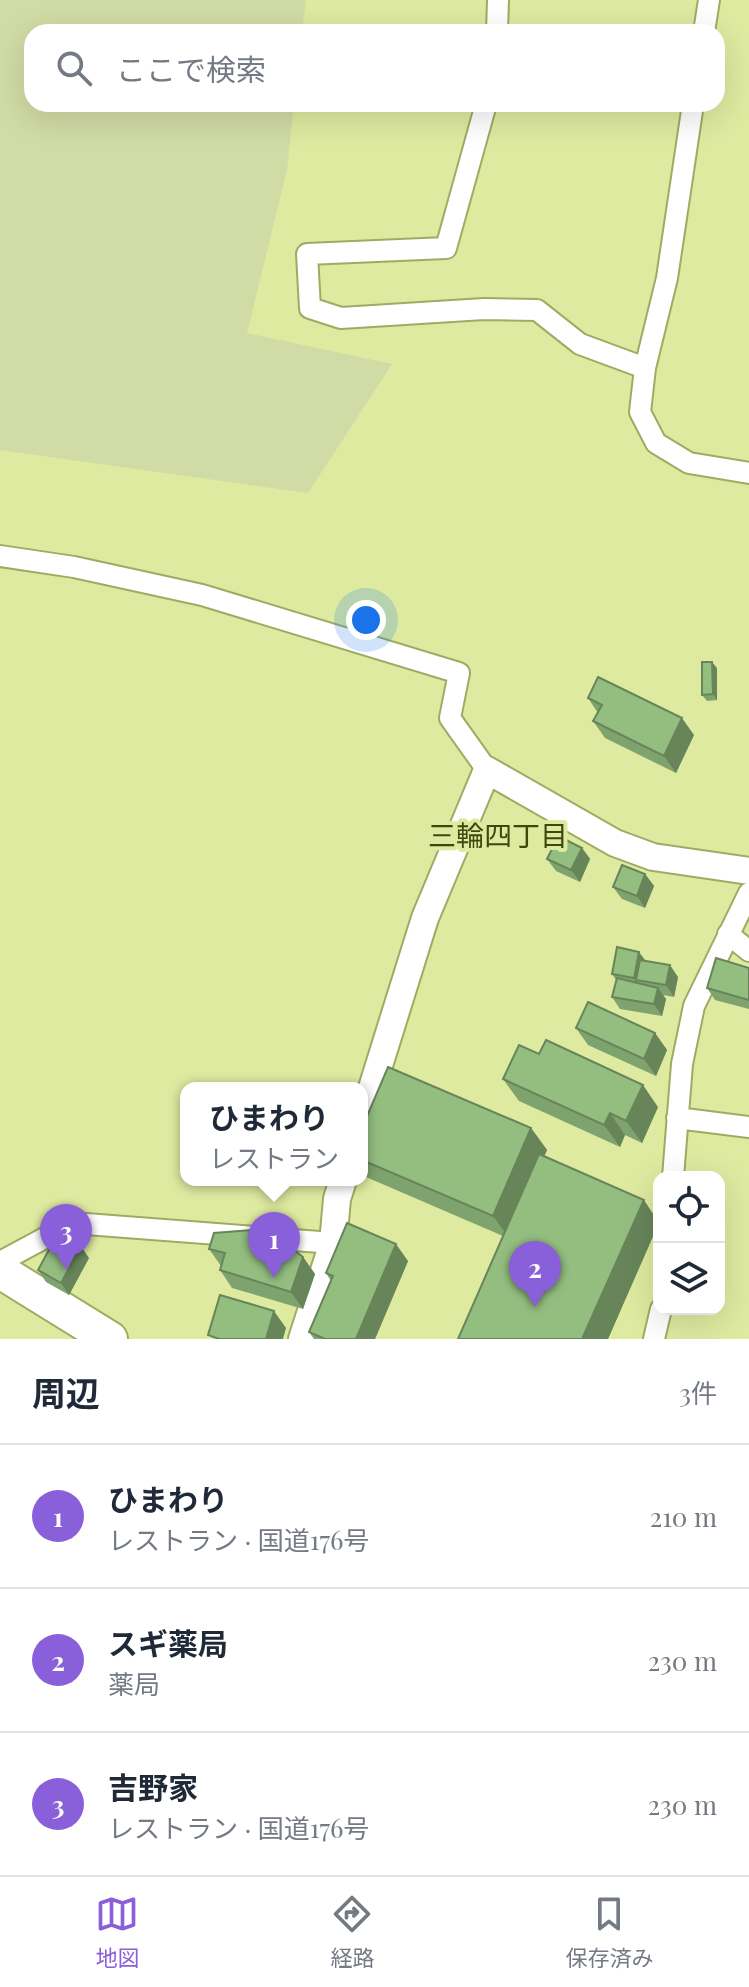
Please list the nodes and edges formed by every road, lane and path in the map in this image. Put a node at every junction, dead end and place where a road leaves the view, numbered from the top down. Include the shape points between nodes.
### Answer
1 (498, 0) edge
2 (709, 0) edge
3 (497, 24) edge
4 (705, 24) edge
5 (484, 112) edge
6 (692, 112) edge
7 (645, 368) junction
8 (749, 473) edge
9 (0, 556) edge
10 (487, 770) junction
11 (749, 871) edge
12 (749, 893) edge
13 (728, 934) junction
14 (749, 951) edge
15 (368, 1101) edge
16 (677, 1118) junction
17 (749, 1127) edge
18 (673, 1171) edge
19 (341, 1186) edge
20 (333, 1243) junction
21 (0, 1262) edge
22 (0, 1271) edge
23 (661, 1315) edge
24 (659, 1338) edge
25 (110, 1339) edge
26 (302, 1339) edge

1 - 3 street
2 - 4 street
5 - 7 street via 446,248 307,254 310,308 341,318 537,310 580,344
6 - 7 street via 667,278
7 - 8 street via 640,412 656,443 689,463
9 - 10 street via 202,595 459,673 450,718
10 - 11 street via 615,843 653,857
10 - 15 street via 425,918
12 - 13 street
13 - 14 street
13 - 16 street via 694,1006
16 - 17 street
16 - 18 street
19 - 20 street
20 - 21 street via 86,1224 54,1233
20 - 26 street
22 - 25 highway
23 - 24 street

